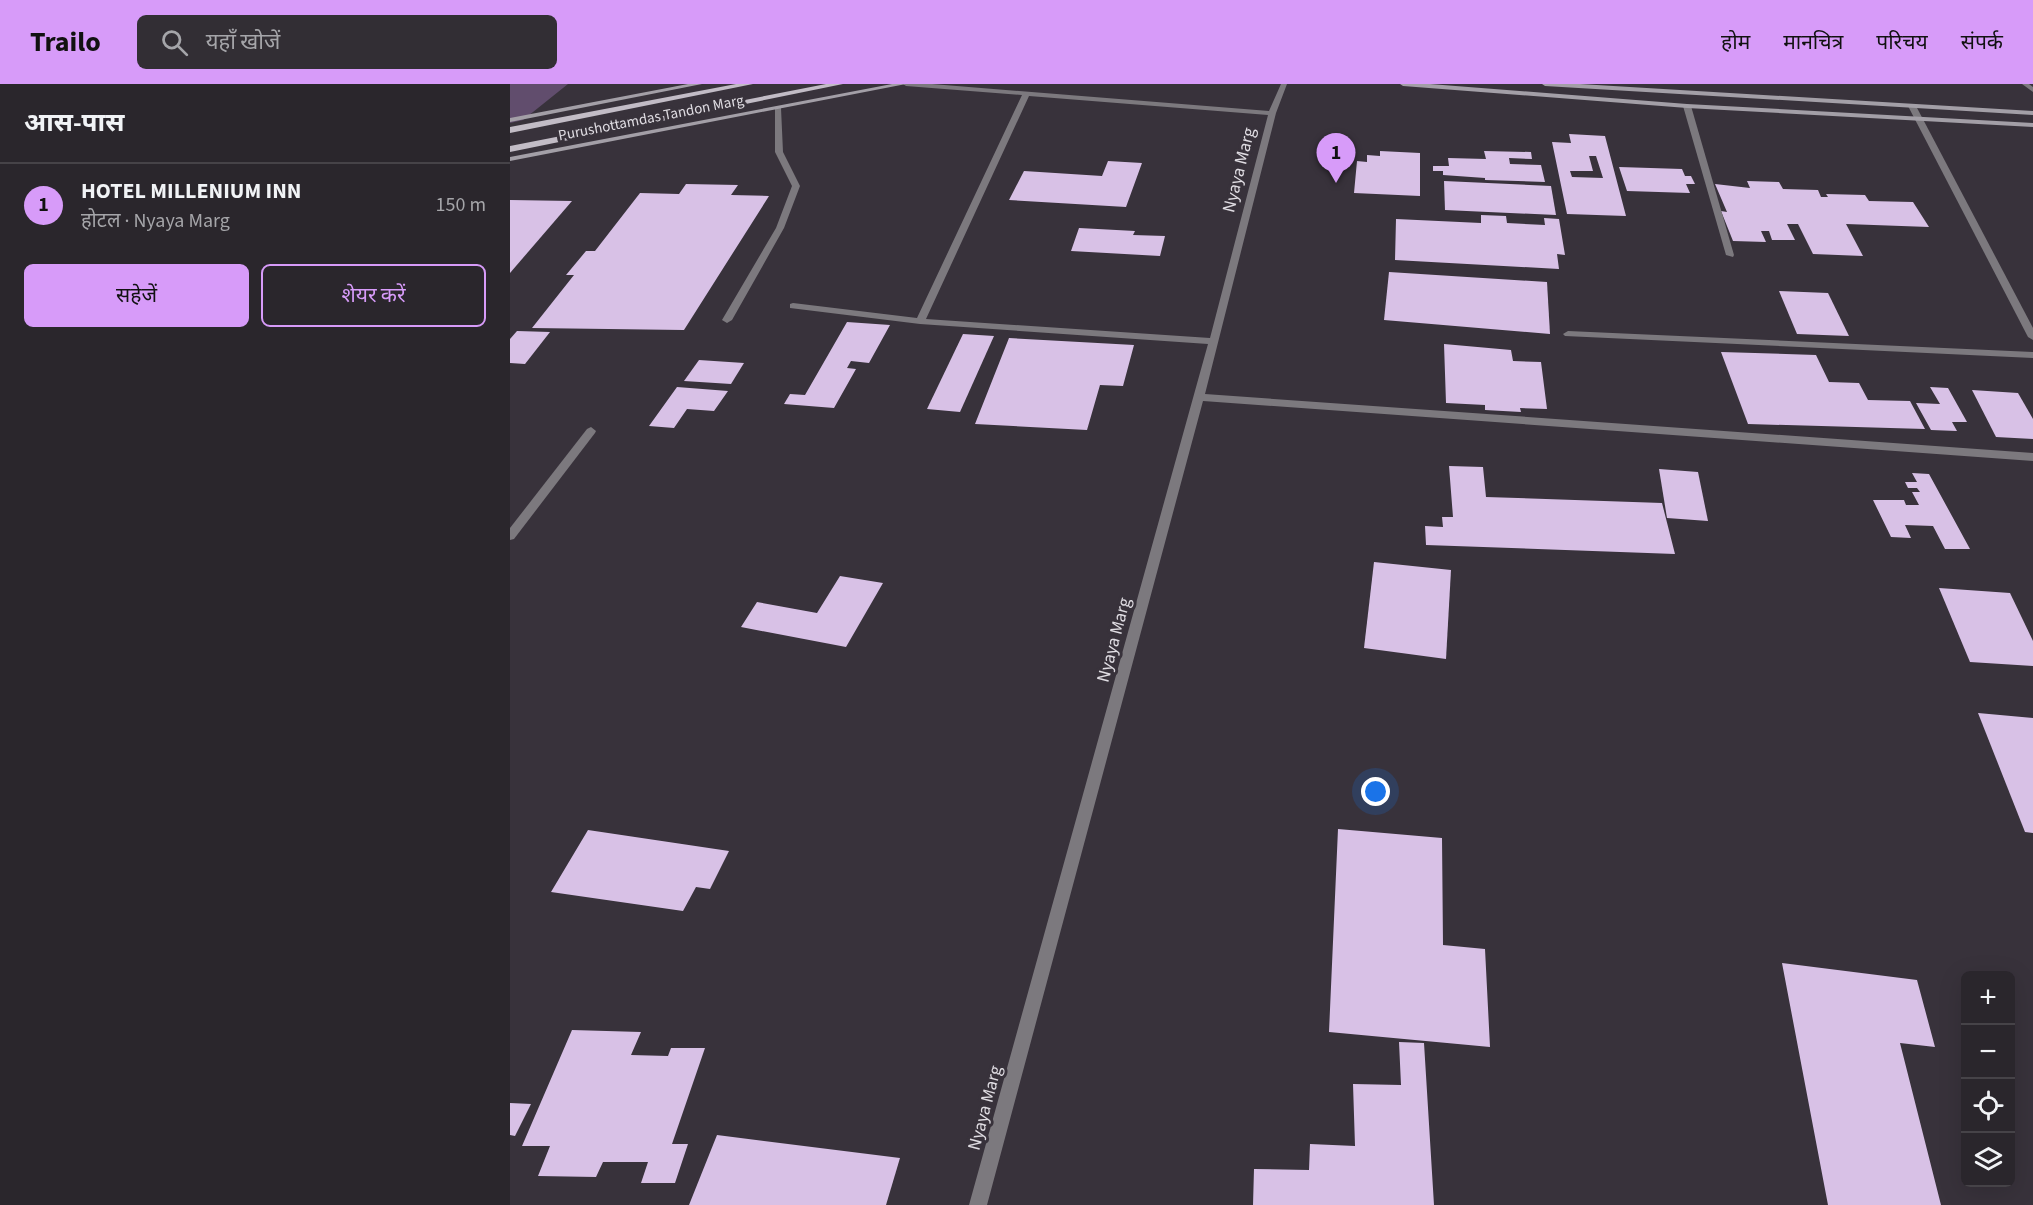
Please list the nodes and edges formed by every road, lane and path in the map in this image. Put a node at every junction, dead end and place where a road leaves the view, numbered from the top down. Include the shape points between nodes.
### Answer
1 (699, 84) edge
2 (749, 84) edge
3 (839, 84) edge
4 (905, 84) edge
5 (1284, 84) edge
6 (1403, 84) edge
7 (1545, 84) edge
8 (2025, 84) edge
9 (2033, 90) edge
10 (1026, 94) junction
11 (1687, 106) junction
12 (1912, 106) junction
13 (777, 108) junction
14 (1272, 113) junction
15 (2033, 113) edge
16 (1918, 118) junction
17 (510, 120) edge
18 (2033, 124) edge
19 (510, 130) edge
20 (510, 149) edge
21 (510, 159) edge
22 (1730, 255) dead end
23 (793, 306) dead end
24 (727, 320) dead end
25 (920, 321) junction
26 (1568, 334) dead end
27 (2033, 337) edge
28 (1214, 341) junction
29 (2033, 355) edge
30 (1199, 397) junction
31 (591, 431) dead end
32 (2033, 457) edge
33 (510, 536) edge
34 (978, 1205) edge

1 - 17 street, Purushottamdas Tandon Marg
2 - 19 main road
3 - 20 main road
4 - 10 street
4 - 13 street, Purushottamdas Tandon Marg
5 - 14 street, Nyaya Marg
6 - 11 street
7 - 12 street
8 - 9 street
10 - 14 street
10 - 25 street
11 - 16 street
11 - 22 street
12 - 15 street
12 - 16 street
13 - 21 street, Purushottamdas Tandon Marg
13 - 24 street via 779,152 795,186 780,228
14 - 28 street, Nyaya Marg
16 - 18 street
16 - 27 street
23 - 25 street
25 - 28 street
26 - 29 street
28 - 30 street, Nyaya Marg
30 - 32 street
30 - 34 street, Nyaya Marg
31 - 33 street

